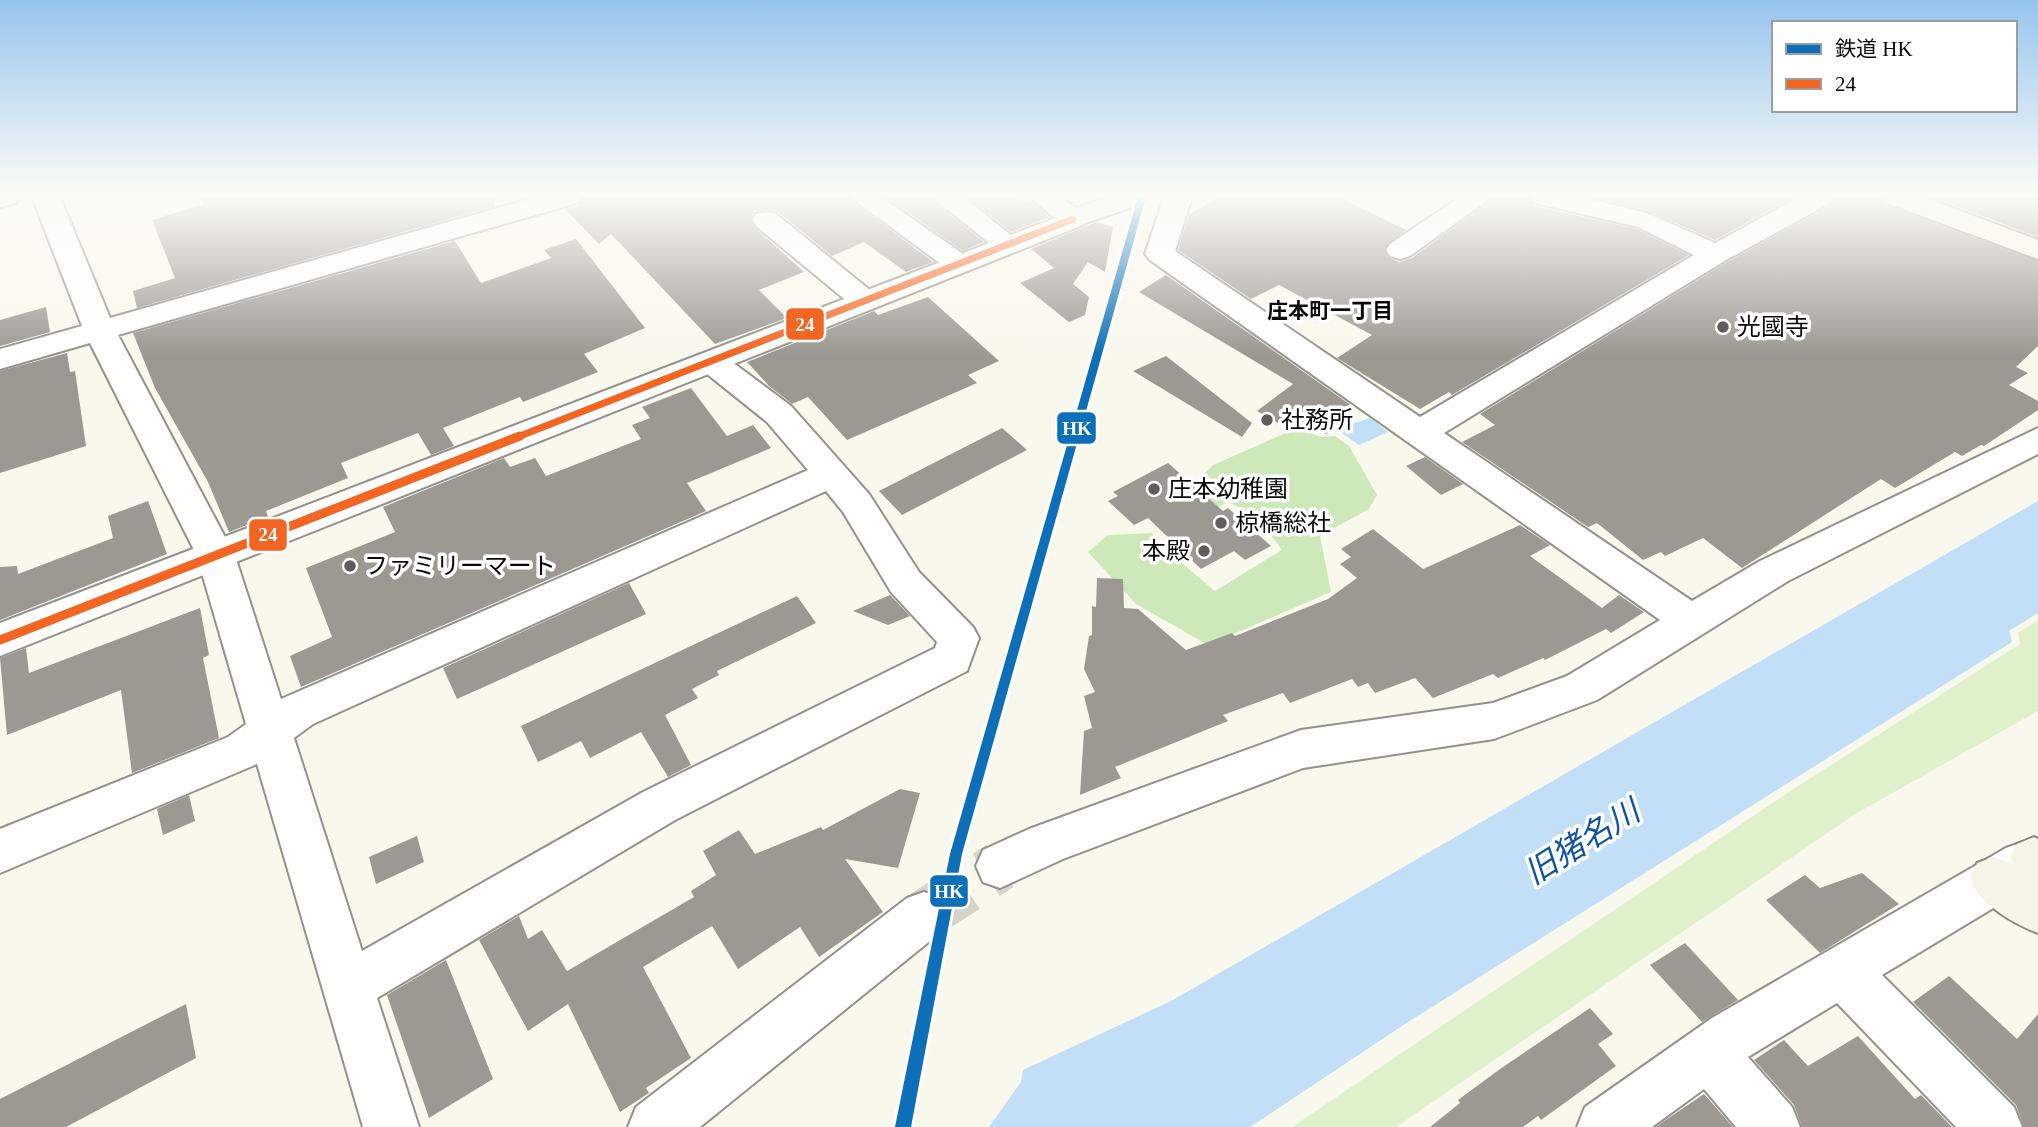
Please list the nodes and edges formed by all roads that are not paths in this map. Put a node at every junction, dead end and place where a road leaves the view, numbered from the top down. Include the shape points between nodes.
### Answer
1 (67, 250) edge
2 (382, 250) edge
3 (802, 250) edge
4 (938, 250) edge
5 (994, 250) edge
6 (1161, 250) edge
7 (1707, 250) edge
8 (1724, 250) edge
9 (1716, 254) junction
10 (959, 264) junction
11 (865, 301) junction
12 (99, 330) junction
13 (0, 359) edge
14 (713, 363) junction
15 (1421, 432) junction
16 (2038, 440) edge
17 (832, 474) junction
18 (216, 556) junction
19 (1691, 621) junction
20 (0, 640) edge
21 (271, 730) junction
22 (0, 851) edge
23 (2026, 864) edge
24 (1000, 866) tunnel mouth
25 (2038, 910) edge
26 (924, 915) tunnel mouth
27 (1842, 971) junction
28 (348, 987) junction
29 (1708, 1053) junction
30 (391, 1127) edge
31 (656, 1127) edge
32 (1605, 1127) edge
33 (1772, 1127) edge
34 (1994, 1127) edge

1 - 12 street
2 - 12 street
3 - 11 street
4 - 10 street
5 - 10 street
6 - 15 street via 1160,254
7 - 9 street
8 - 9 street
9 - 15 street
10 - 11 street
11 - 14 street
12 - 13 street
12 - 18 street
14 - 17 street via 779,414
14 - 18 street
15 - 19 street
16 - 19 street via 1774,571
17 - 21 street via 298,711
17 - 28 street via 856,503 905,582 959,638 952,659 659,806
18 - 20 street
18 - 21 street
19 - 24 street via 1583,688 1494,721 1301,749 1046,844
21 - 22 street via 244,750
21 - 28 street
23 - 25 main road
23 - 27 street
26 - 31 street
27 - 29 street
27 - 34 street
28 - 30 street
29 - 32 street
29 - 33 street

